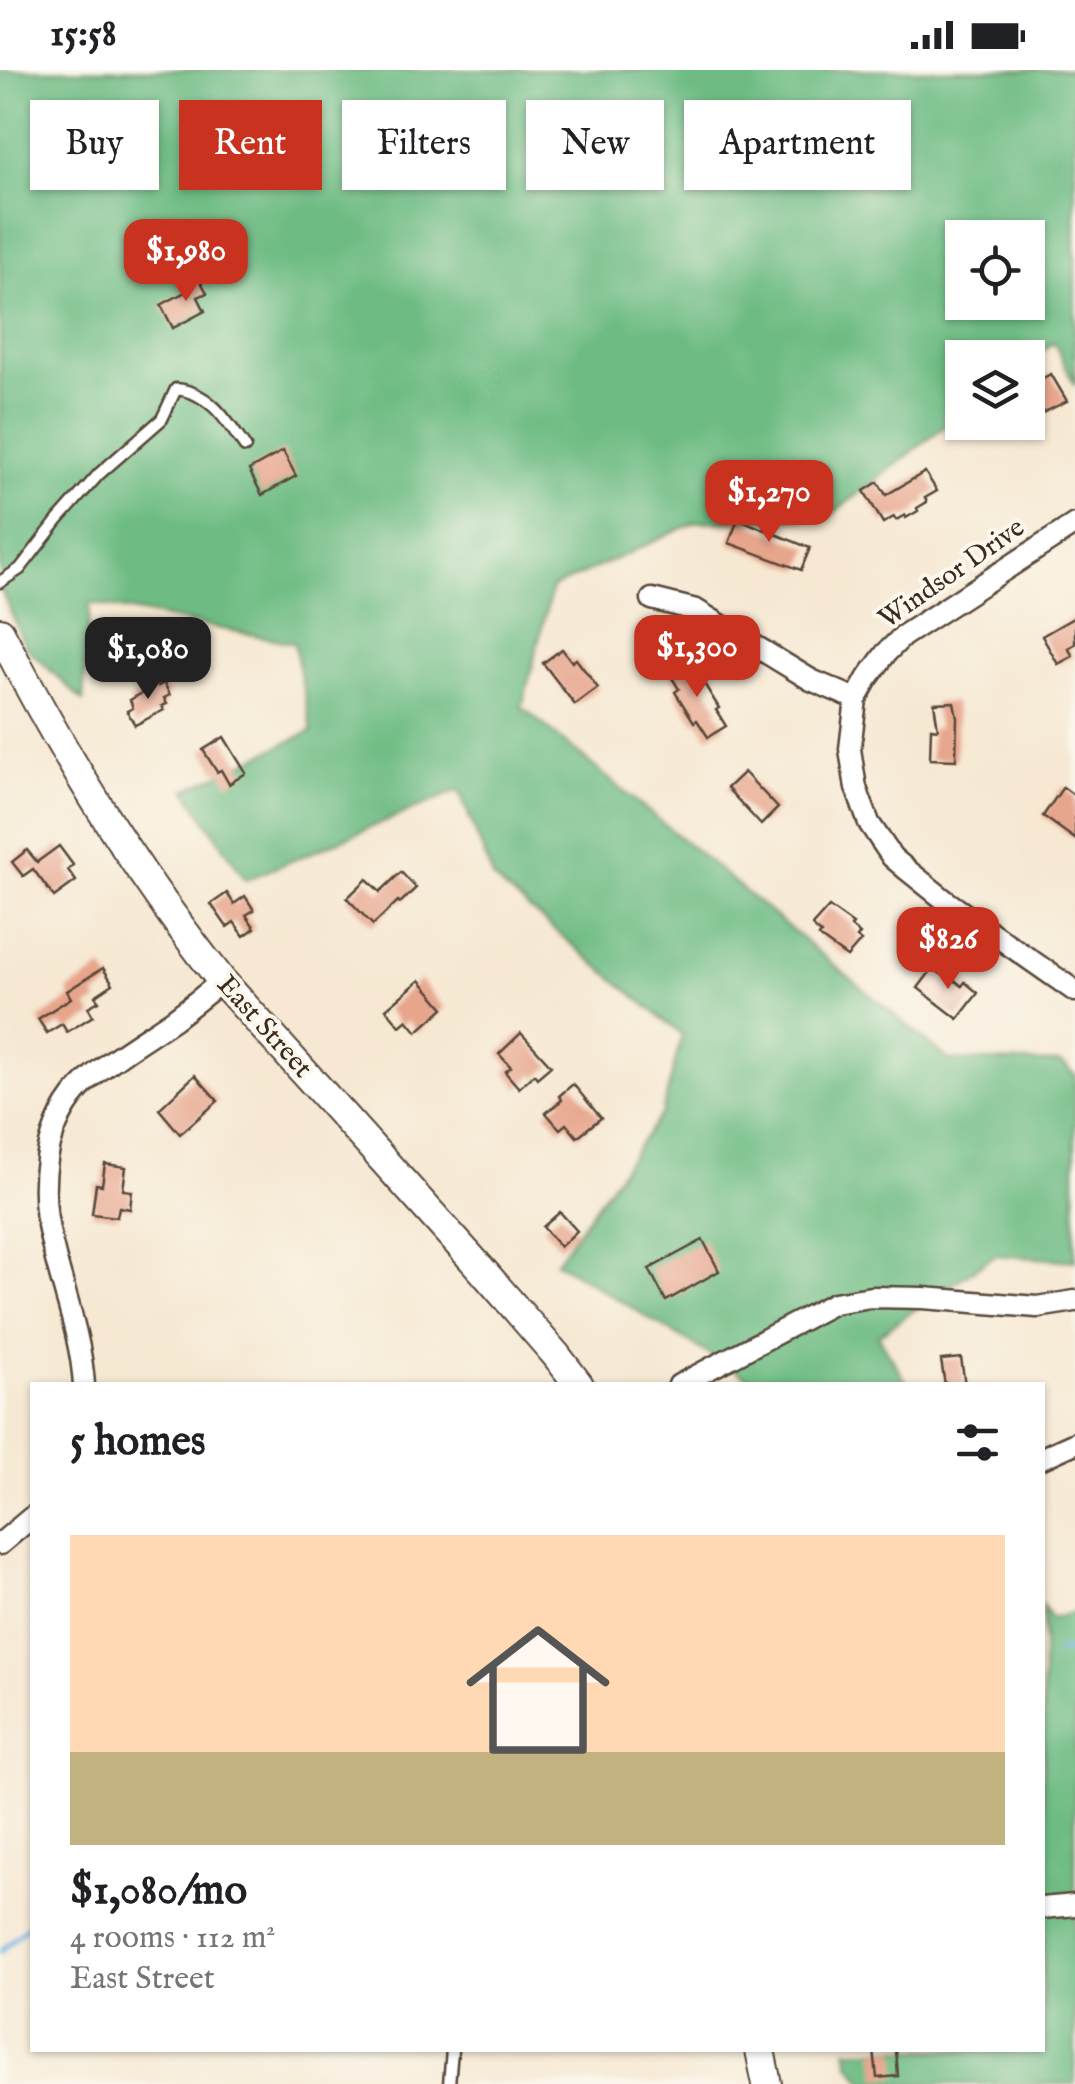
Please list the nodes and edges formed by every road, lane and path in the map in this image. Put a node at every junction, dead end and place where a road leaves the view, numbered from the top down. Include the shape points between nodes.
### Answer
1 (245, 447) dead end
2 (1075, 524) edge
3 (0, 582) edge
4 (652, 599) dead end
5 (0, 632) edge
6 (856, 699) junction
7 (222, 981) junction
8 (1075, 991) edge
9 (1075, 1302) edge
10 (84, 1382) edge
11 (576, 1382) edge
12 (686, 1382) edge
13 (1075, 1443) edge
14 (1045, 1457) edge
15 (30, 1518) edge
16 (0, 1544) edge
17 (1075, 1905) edge
18 (1045, 1908) edge
19 (452, 2052) edge
20 (760, 2052) edge
21 (449, 2084) edge
22 (767, 2084) edge

1 - 3 lane via 220,410 190,390 176,389 162,419 98,474 20,569
2 - 6 street, Windsor Drive via 903,636
4 - 6 street via 696,610 811,680
5 - 7 street, East Street via 104,817
6 - 8 street, Windsor Drive via 850,749 856,788 885,847 946,901
7 - 10 street via 86,1082 52,1137 44,1203
7 - 11 street, East Street
9 - 12 street via 1037,1307 870,1297 834,1303
13 - 14 street
15 - 16 street
17 - 18 street
19 - 21 lane
20 - 22 street

